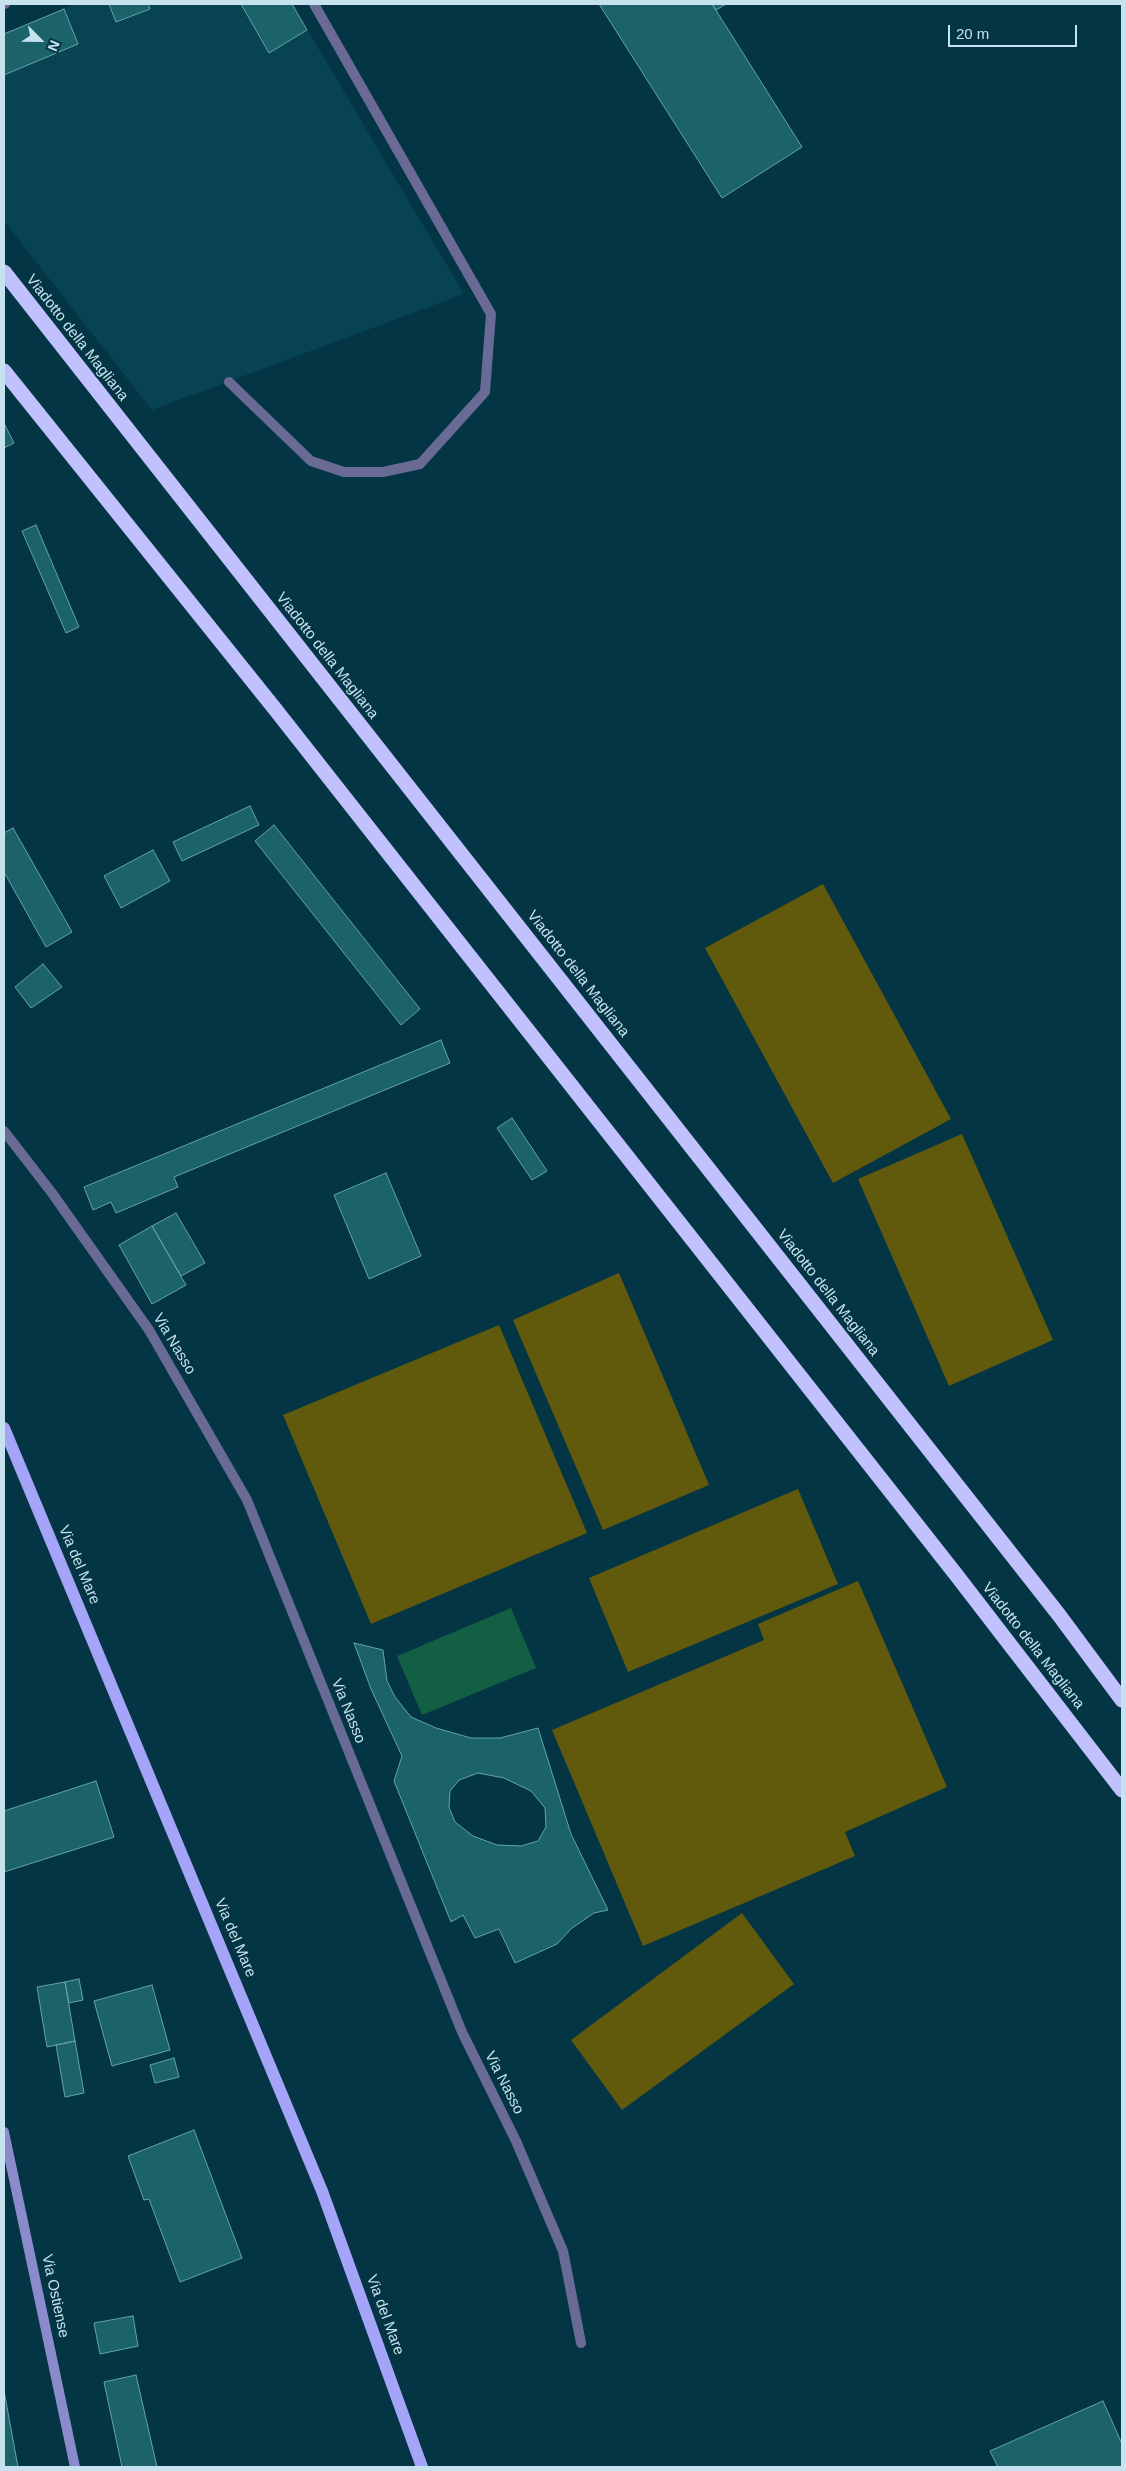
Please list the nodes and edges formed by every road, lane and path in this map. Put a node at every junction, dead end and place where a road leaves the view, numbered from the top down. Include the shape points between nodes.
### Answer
1 (314, 4) edge
2 (4, 272) edge
3 (4, 371) edge
4 (230, 382) dead end
5 (4, 1131) edge
6 (4, 1428) edge
7 (1122, 1700) edge
8 (1122, 1790) edge
9 (4, 2132) edge
10 (580, 2344) dead end
11 (75, 2467) edge
12 (422, 2467) edge

1 - 4 street via 491,314 485,392 420,464 383,472 344,472 311,461
2 - 7 highway, Viadotto della Magliana via 1060,1615
3 - 8 highway, Viadotto della Magliana via 275,709
5 - 10 street, Via Nasso via 150,1330 247,1500 462,2032 516,2140 563,2251
6 - 12 main road, Via del Mare via 322,2191
9 - 11 main road, Via Ostiense

